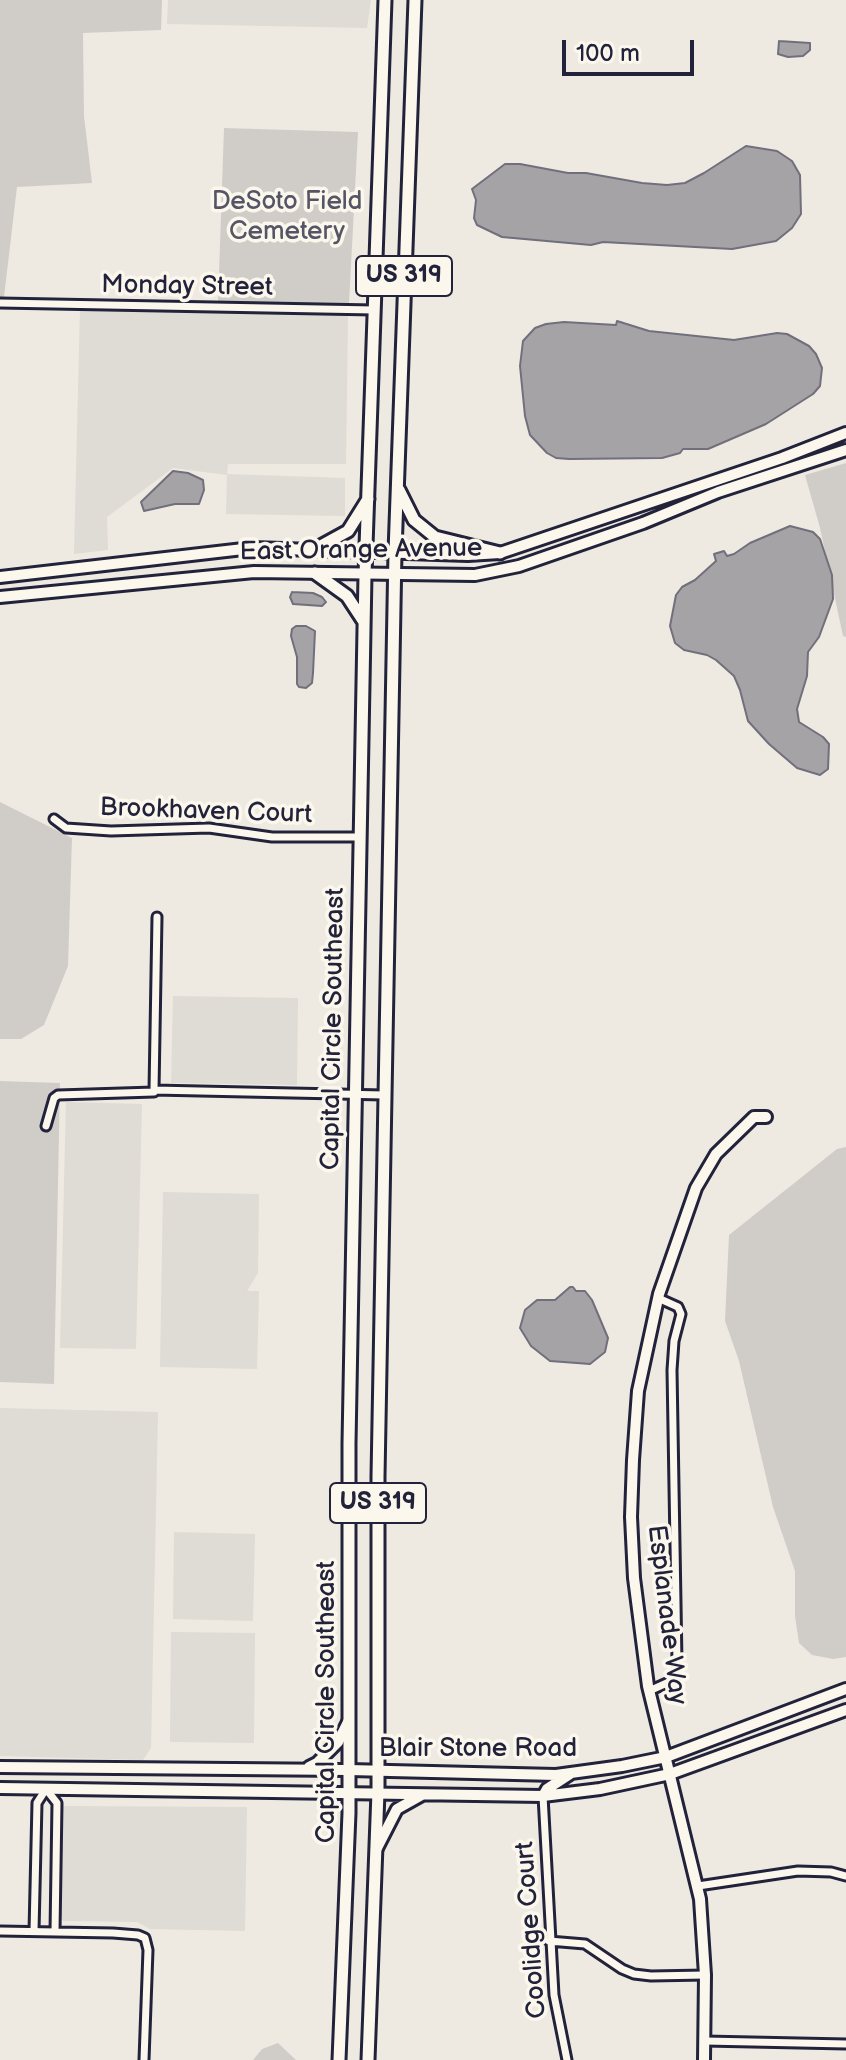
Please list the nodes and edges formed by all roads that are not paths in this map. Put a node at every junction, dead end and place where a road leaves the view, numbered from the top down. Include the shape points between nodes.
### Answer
1 (385, 0) edge
2 (415, 0) edge
3 (0, 303) edge
4 (374, 310) junction
5 (846, 433) edge
6 (846, 450) edge
7 (398, 488) junction
8 (369, 499) junction
9 (317, 548) junction
10 (367, 550) junction
11 (395, 552) junction
12 (500, 553) junction
13 (315, 573) junction
14 (365, 575) junction
15 (396, 576) junction
16 (0, 577) edge
17 (0, 597) edge
18 (364, 622) junction
19 (54, 819) dead end
20 (360, 837) junction
21 (157, 917) dead end
22 (154, 1091) junction
23 (355, 1094) junction
24 (384, 1095) junction
25 (766, 1117) dead end
26 (46, 1126) dead end
27 (658, 1298) junction
28 (846, 1689) edge
29 (649, 1691) junction
30 (846, 1710) edge
31 (349, 1718) junction
32 (666, 1757) junction
33 (0, 1767) edge
34 (47, 1769) junction
35 (304, 1769) junction
36 (349, 1770) junction
37 (378, 1772) junction
38 (572, 1773) junction
39 (670, 1774) junction
40 (0, 1788) edge
41 (46, 1789) junction
42 (349, 1792) junction
43 (378, 1792) junction
44 (427, 1794) junction
45 (543, 1796) junction
46 (375, 1852) junction
47 (36, 1871) junction
48 (56, 1871) junction
49 (846, 1876) edge
50 (698, 1886) junction
51 (0, 1931) edge
52 (34, 1931) junction
53 (55, 1931) junction
54 (549, 1941) junction
55 (705, 1975) junction
56 (705, 2041) junction
57 (846, 2044) edge
58 (144, 2060) edge
59 (339, 2060) edge
60 (368, 2060) edge
61 (567, 2060) edge
62 (704, 2060) edge

1 - 4 main road, Capital Circle Southeast / US 319
2 - 7 main road, Capital Circle Southeast / US 319
3 - 4 street, Monday Street
4 - 8 main road, Capital Circle Southeast / US 319
5 - 12 street, East Orange Avenue
6 - 15 street, East Orange Avenue via 519,566 475,575
7 - 11 main road, Capital Circle Southeast / US 319
7 - 12 main road via 425,530 451,543
8 - 9 main road via 348,531
8 - 10 main road, Capital Circle Southeast / US 319
9 - 10 street, East Orange Avenue
9 - 16 street, East Orange Avenue via 216,550
10 - 11 street, East Orange Avenue
10 - 14 main road, Capital Circle Southeast / US 319
11 - 12 street, East Orange Avenue
11 - 15 main road, Capital Circle Southeast / US 319
13 - 14 street, East Orange Avenue
13 - 17 street, East Orange Avenue via 254,572
13 - 18 main road via 347,596
14 - 15 street, East Orange Avenue
14 - 18 main road, Capital Circle Southeast / US 319
15 - 24 main road, Capital Circle Southeast / US 319
18 - 20 main road, Capital Circle Southeast / US 319
19 - 20 street, Brookhaven Court via 66,828 111,831 209,828 272,837
20 - 23 main road, Capital Circle Southeast / US 319
21 - 22 street
22 - 23 street
22 - 26 street via 58,1095
23 - 24 street
23 - 31 main road, Capital Circle Southeast / US 319
24 - 37 main road, Capital Circle Southeast / US 319
25 - 27 street, Esplanade Way via 754,1117 716,1154 696,1188
27 - 29 street, Esplanade Way via 638,1391 631,1517
27 - 29 street via 678,1307 681,1314 672,1370 677,1662 669,1682
28 - 32 street, Blair Stone Road
29 - 32 street, Esplanade Way
30 - 39 street, Blair Stone Road
31 - 35 street via 338,1742
31 - 36 main road, Capital Circle Southeast / US 319
32 - 38 street, Blair Stone Road
32 - 39 street, Esplanade Way
33 - 34 street, Blair Stone Road
34 - 35 street, Blair Stone Road
34 - 41 street
35 - 36 street, Blair Stone Road
36 - 37 street, Blair Stone Road
36 - 42 main road, Capital Circle Southeast / US 319
37 - 38 street, Blair Stone Road
37 - 43 main road, Capital Circle Southeast / US 319
38 - 45 street
39 - 45 street, Blair Stone Road
39 - 50 street, Esplanade Way
40 - 41 street, Blair Stone Road
41 - 42 street, Blair Stone Road
41 - 47 street via 37,1803
41 - 48 street via 57,1803
42 - 43 street, Blair Stone Road
42 - 59 main road, Capital Circle Southeast / US 319
43 - 44 street, Blair Stone Road
43 - 46 main road, Capital Circle Southeast / US 319
44 - 45 street, Blair Stone Road
44 - 46 street via 397,1809
45 - 54 street, Coolidge Court
46 - 60 main road, Capital Circle Southeast / US 319
47 - 48 street
47 - 52 street
48 - 53 street
49 - 50 street via 798,1871
50 - 55 street, Esplanade Way
51 - 52 street
52 - 53 street
53 - 58 street via 145,1938
54 - 55 street via 585,1944 634,1974
54 - 61 street, Coolidge Court
55 - 56 street, Esplanade Way
56 - 57 street
56 - 62 street, Esplanade Way

